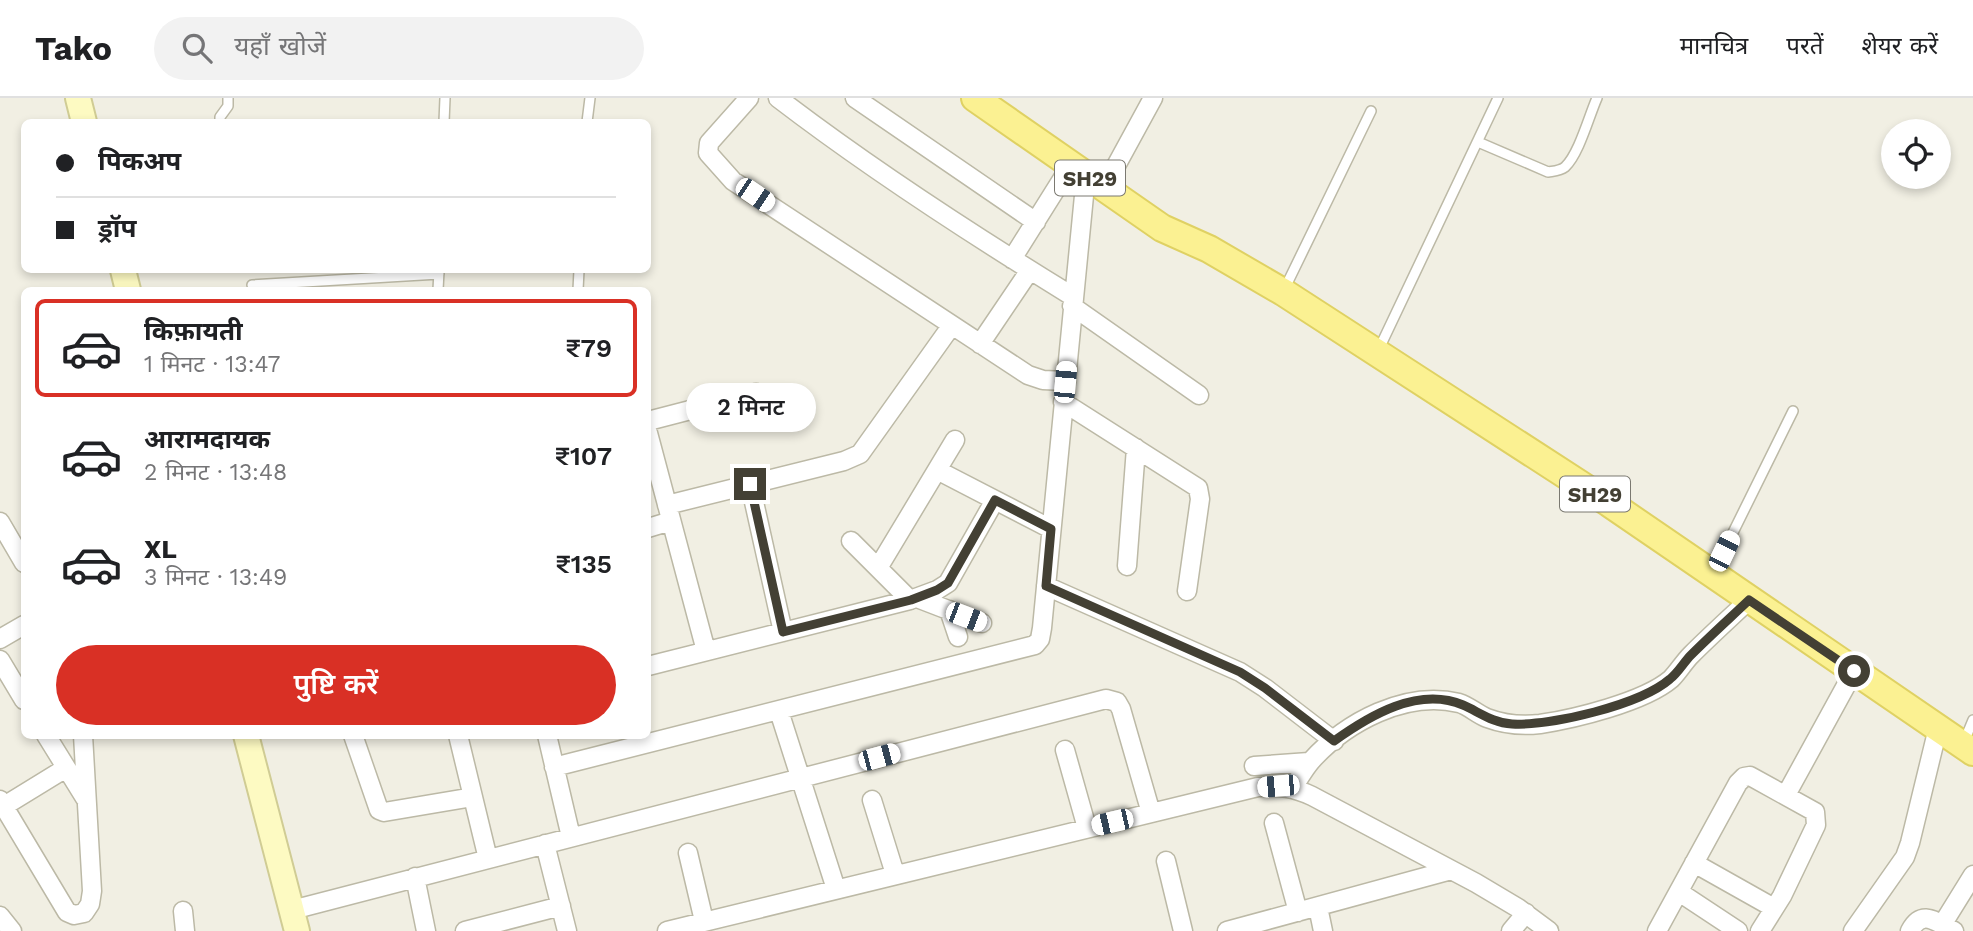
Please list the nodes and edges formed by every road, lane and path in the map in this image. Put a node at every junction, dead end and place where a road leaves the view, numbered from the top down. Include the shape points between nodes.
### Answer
1 (78, 98) edge
2 (228, 98) edge
3 (444, 98) edge
4 (590, 98) edge
5 (748, 98) edge
6 (778, 98) edge
7 (855, 98) edge
8 (975, 98) edge
9 (996, 98) edge
10 (1153, 98) edge
11 (1498, 98) edge
12 (1597, 98) edge
13 (1371, 111) dead end
14 (83, 119) edge
15 (220, 119) edge
16 (444, 119) edge
17 (587, 119) edge
18 (1478, 142) junction
19 (1089, 172) junction
20 (1035, 222) junction
21 (1012, 259) junction
22 (1030, 270) junction
23 (425, 273) edge
24 (252, 285) dead end
25 (1283, 292) junction
26 (1072, 301) junction
27 (952, 325) junction
28 (980, 344) junction
29 (1377, 353) junction
30 (1065, 382) junction
31 (756, 393) dead end
32 (1199, 395) dead end
33 (1063, 402) junction
34 (1793, 411) dead end
35 (651, 420) edge
36 (955, 440) dead end
37 (651, 444) edge
38 (1136, 448) junction
39 (937, 470) junction
40 (750, 484) junction
41 (995, 500) junction
42 (669, 513) junction
43 (0, 522) edge
44 (651, 526) edge
45 (1051, 529) junction
46 (851, 541) dead end
47 (21, 558) edge
48 (1127, 566) dead end
49 (878, 568) junction
50 (1712, 574) junction
51 (1046, 586) junction
52 (1187, 591) dead end
53 (914, 599) junction
54 (1749, 600) junction
55 (949, 610) junction
56 (982, 623) dead end
57 (21, 627) edge
58 (783, 632) junction
59 (958, 637) dead end
60 (0, 639) edge
61 (706, 651) junction
62 (0, 660) edge
63 (651, 665) edge
64 (1854, 671) junction
65 (21, 695) edge
66 (779, 711) junction
67 (1973, 720) edge
68 (1938, 728) junction
69 (48, 739) edge
70 (83, 739) edge
71 (247, 739) edge
72 (355, 739) edge
73 (459, 739) edge
74 (548, 739) edge
75 (1334, 741) junction
76 (1968, 749) edge
77 (1065, 750) dead end
78 (1309, 762) junction
79 (1254, 766) dead end
80 (555, 767) junction
81 (66, 768) junction
82 (801, 778) junction
83 (1293, 787) junction
84 (1786, 795) junction
85 (473, 797) junction
86 (872, 800) dead end
87 (86, 801) junction
88 (2, 803) edge
89 (1151, 813) junction
90 (1274, 823) dead end
91 (1087, 828) junction
92 (571, 837) junction
93 (545, 844) junction
94 (688, 853) dead end
95 (488, 859) junction
96 (1166, 861) dead end
97 (1695, 863) junction
98 (1451, 870) junction
99 (895, 874) junction
100 (1973, 875) edge
101 (415, 877) junction
102 (836, 888) junction
103 (1679, 892) junction
104 (561, 906) junction
105 (1318, 906) junction
106 (1774, 908) junction
107 (183, 911) dead end
108 (1298, 912) junction
109 (1526, 913) junction
110 (0, 916) edge
111 (295, 920) edge
112 (704, 921) junction
113 (1260, 927) edge
114 (1948, 928) edge
115 (12, 931) edge
116 (185, 931) edge
117 (426, 931) edge
118 (465, 931) edge
119 (567, 931) edge
120 (667, 931) edge
121 (1183, 931) edge
122 (1227, 931) edge
123 (1323, 931) edge
124 (1511, 931) edge
125 (1549, 931) edge
126 (1657, 931) edge
127 (1738, 931) edge
128 (1760, 931) edge
129 (1853, 931) edge
130 (1910, 931) edge

1 - 14 main road
2 - 15 lane
3 - 16 lane
4 - 17 lane
5 - 27 street via 709,142 708,153 733,181
6 - 21 street
7 - 20 street
8 - 19 main road, SH29
9 - 19 main road, SH29
10 - 19 street
11 - 18 lane
12 - 18 lane via 1575,152 1558,171 1548,172
13 - 25 lane
18 - 29 lane
19 - 20 street
19 - 25 main road, SH29 via 1167,212 1209,249
19 - 26 street
20 - 21 street
21 - 22 street
22 - 26 street
22 - 28 street
23 - 24 lane
25 - 29 main road, SH29
26 - 30 street
26 - 32 street
27 - 28 street
27 - 40 street via 860,454
28 - 30 street via 1028,375
29 - 50 main road, SH29
30 - 33 street
31 - 35 street
33 - 38 street
33 - 45 street
34 - 50 lane
36 - 39 street
37 - 42 street
38 - 48 street
38 - 52 street via 1198,488
39 - 41 street
39 - 49 street
40 - 42 street
40 - 58 street
41 - 45 street
41 - 53 street via 948,583
42 - 44 street
42 - 61 street
43 - 47 street
45 - 51 street
46 - 49 street
49 - 53 street
50 - 54 main road, SH29
51 - 66 street via 1040,639 1035,645
51 - 75 street via 1240,672
53 - 55 street
53 - 58 street
54 - 64 main road, SH29
54 - 75 street via 1670,680 1621,703 1538,724 1510,724 1460,704 1429,699 1379,712
55 - 56 street
55 - 59 street
57 - 60 street
58 - 61 street
61 - 63 street
62 - 65 street
64 - 68 main road, SH29
64 - 84 street
66 - 80 street
66 - 82 street
67 - 76 lane
68 - 76 main road, SH29
68 - 129 street via 1905,857
69 - 81 street
70 - 87 street
71 - 111 main road
72 - 85 street via 379,810
73 - 85 street
74 - 80 street
75 - 78 street
77 - 91 street
78 - 79 street
78 - 83 street
80 - 92 street
81 - 87 street
81 - 88 street
82 - 89 street via 1105,698 1117,702 1121,709
82 - 92 street
82 - 102 street
83 - 89 street via 1258,787
83 - 98 street
84 - 97 street via 1744,777
84 - 106 street via 1815,812 1817,818
85 - 95 street
86 - 99 street
87 - 88 street via 92,891 84,914 75,915 67,912
89 - 91 street
90 - 108 street
91 - 99 street
92 - 93 street
93 - 95 street
93 - 104 street
94 - 112 street
95 - 101 street
96 - 121 street
97 - 103 street
97 - 106 street
98 - 105 street
98 - 109 street
99 - 102 street
100 - 114 street
101 - 111 street
101 - 117 street
102 - 112 street
103 - 126 street
103 - 127 street
104 - 118 street
104 - 119 street
105 - 108 street
105 - 123 street
106 - 128 street
107 - 116 street
108 - 113 street
109 - 124 street
109 - 125 street
110 - 115 street
112 - 120 street
113 - 122 street
114 - 130 street via 1921,918

